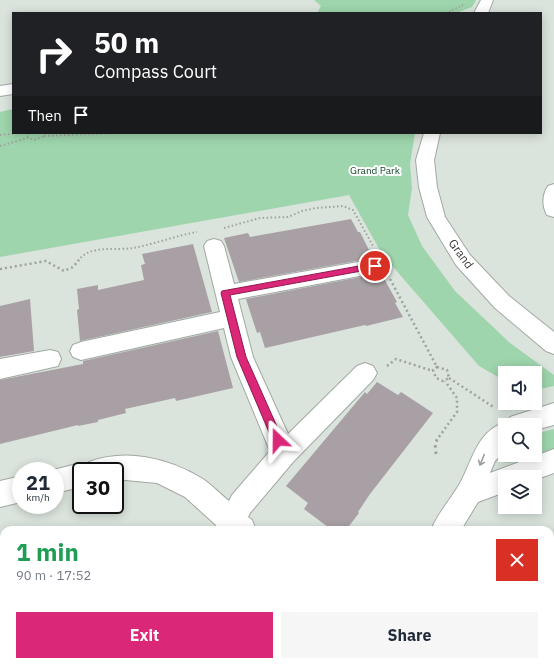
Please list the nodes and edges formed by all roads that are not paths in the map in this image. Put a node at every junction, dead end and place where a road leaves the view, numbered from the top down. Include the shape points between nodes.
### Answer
1 (487, 0) edge
2 (482, 12) edge
3 (12, 89) edge
4 (0, 91) edge
5 (432, 134) edge
6 (554, 190) edge
7 (554, 193) edge
8 (554, 211) edge
9 (211, 236) road end
10 (375, 266) dead end
11 (226, 293) junction
12 (232, 318) junction
13 (554, 345) edge
14 (81, 351) dead end
15 (50, 359) dead end
16 (0, 369) edge
17 (375, 370) road end
18 (554, 414) edge
19 (536, 418) edge
20 (498, 440) edge
21 (284, 454) junction
22 (554, 461) edge
23 (124, 468) edge
24 (530, 470) edge
25 (498, 483) edge
26 (12, 491) edge
27 (469, 493) junction
28 (0, 494) edge
29 (233, 526) edge
30 (234, 526) edge
31 (448, 526) edge

1 - 2 street
3 - 4 street
5 - 13 street, Grand via 425,160 428,187 436,217 463,260 502,302
6 - 7 street
7 - 8 street
9 - 11 street
10 - 11 street
11 - 12 street
12 - 14 street
12 - 21 street via 242,357
15 - 16 street
17 - 21 street
18 - 19 street
20 -> 27 street via 485,454
21 - 30 street via 241,504
22 - 24 street
23 - 29 street via 159,471 194,488
25 - 27 street
26 - 28 street
27 - 31 street

